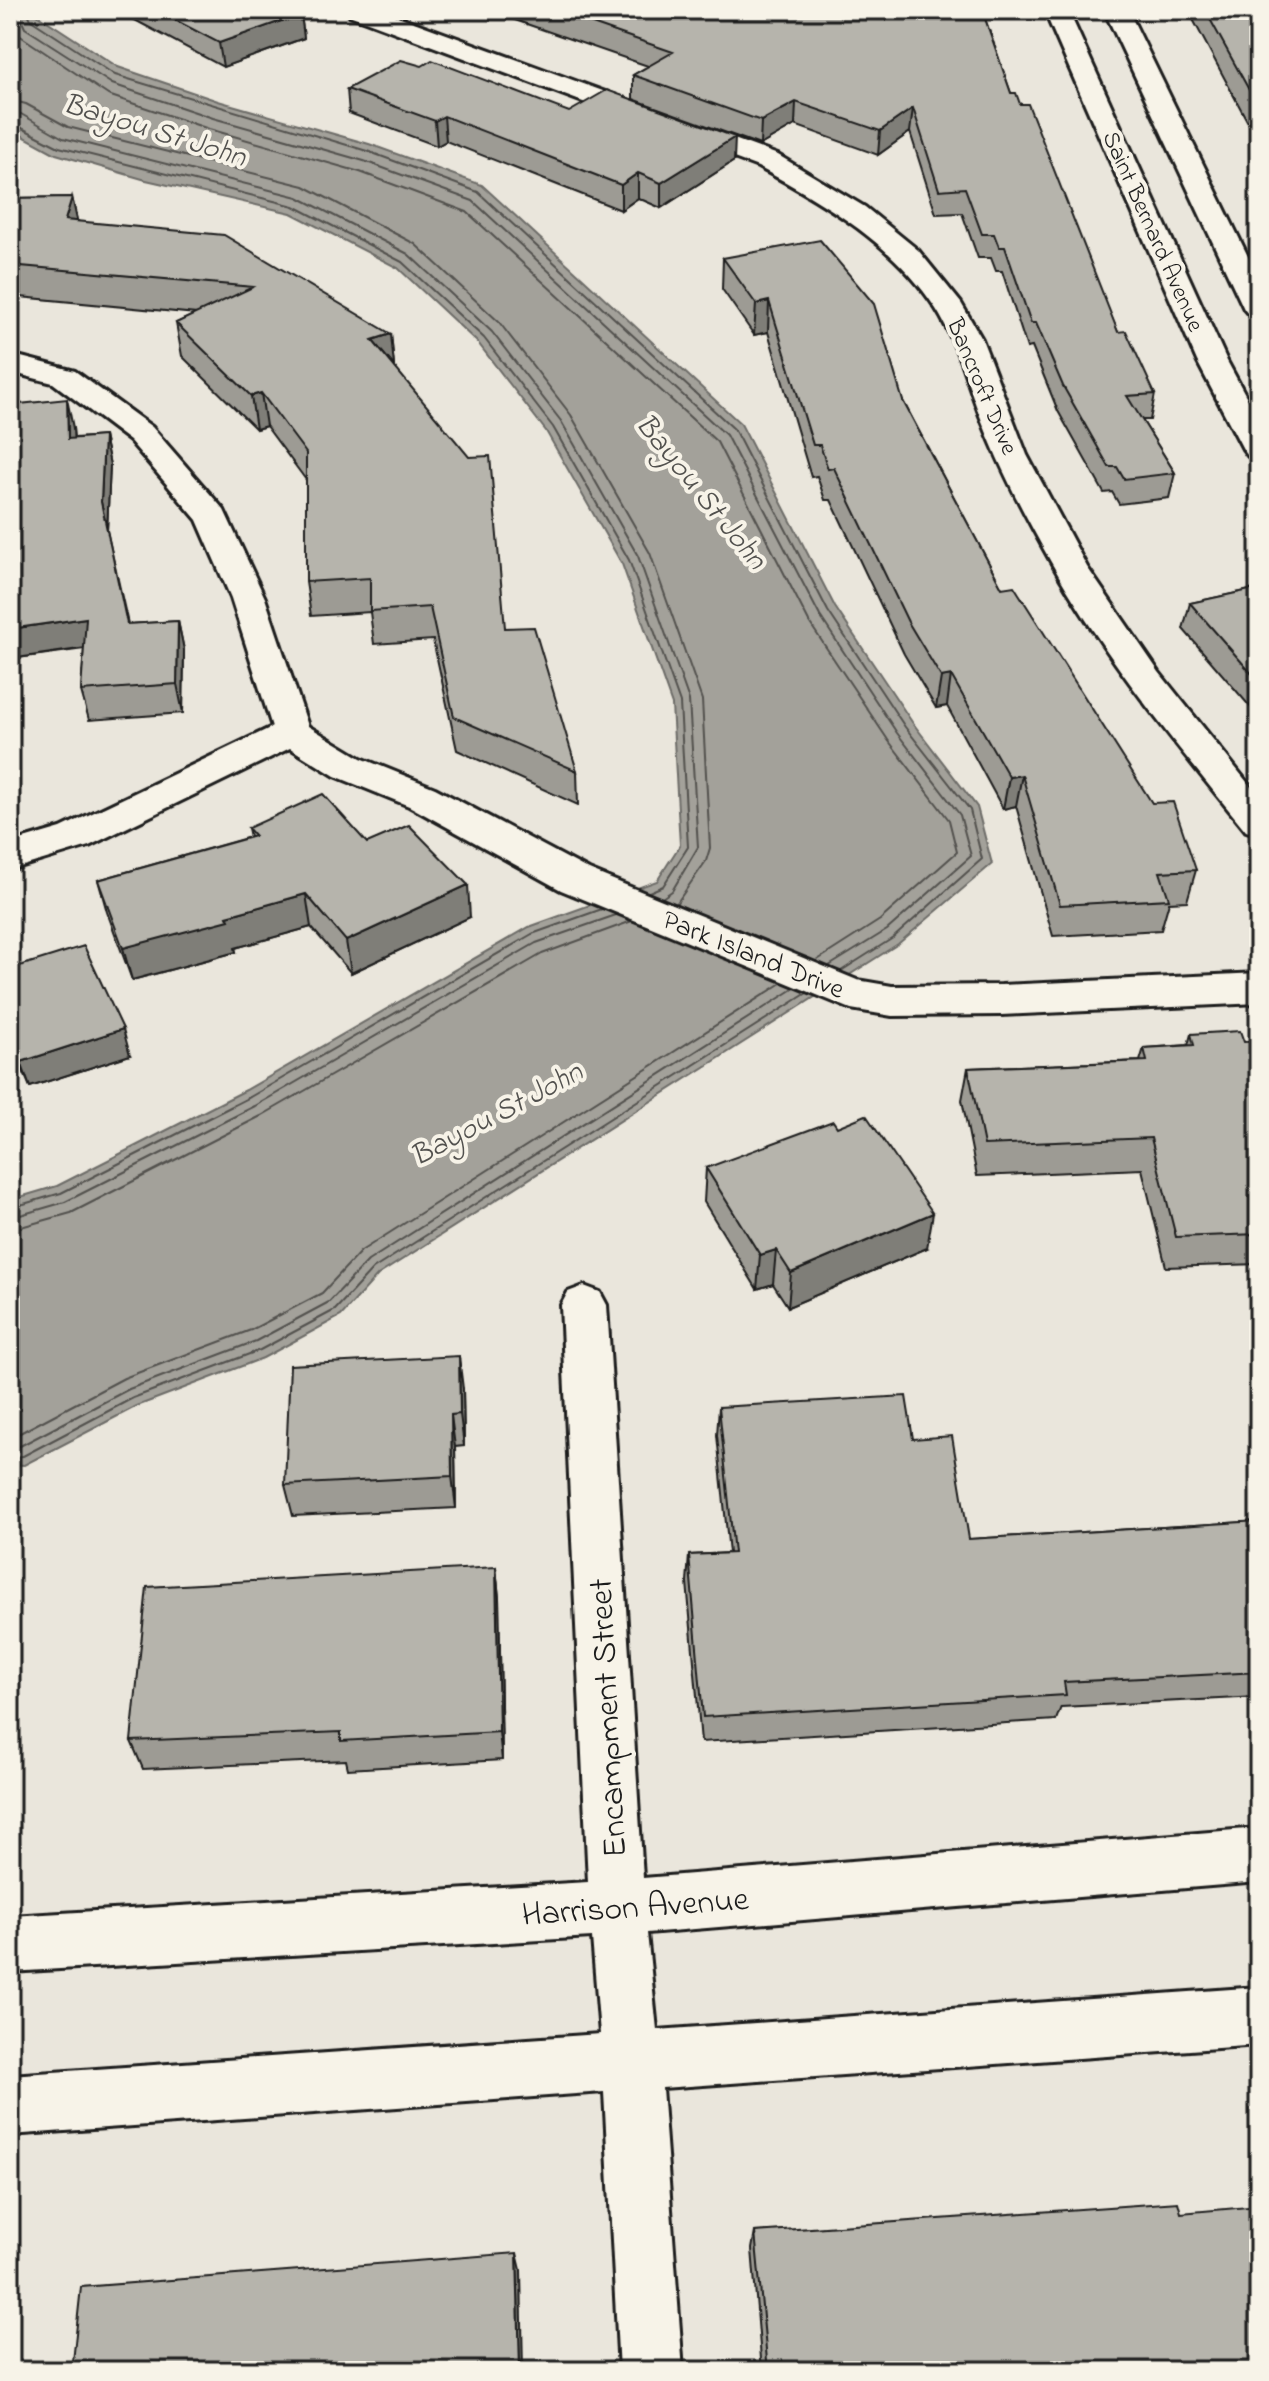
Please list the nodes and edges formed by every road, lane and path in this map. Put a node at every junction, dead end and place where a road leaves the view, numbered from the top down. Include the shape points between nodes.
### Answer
1 (358, 10) edge
2 (1056, 10) edge
3 (1116, 10) edge
4 (1259, 309) edge
5 (10, 363) edge
6 (1259, 449) edge
7 (292, 732) junction
8 (1259, 822) edge
9 (10, 857) edge
10 (1259, 988) edge
11 (584, 1305) dead end
12 (1259, 1855) edge
13 (617, 1908) junction
14 (10, 1944) edge
15 (1259, 2016) edge
16 (631, 2060) junction
17 (10, 2105) edge
18 (651, 2371) edge

1 - 8 street, Bancroft Drive via 768,161 829,192 876,227 945,299 967,338 1016,463 1085,590 1133,663
2 - 6 street, Saint Bernard Avenue via 1212,361
3 - 4 street
5 - 7 street via 64,377 141,434 212,517 248,598
7 - 9 street via 75,837
7 - 10 street, Park Island Drive via 348,767 422,797 575,880 851,994 892,1001 1001,1000
11 - 13 street, Encampment Street
12 - 13 street, Harrison Avenue
13 - 14 street, Harrison Avenue
13 - 16 street, Encampment Street
15 - 16 street
16 - 17 street
16 - 18 street, Encampment Street

